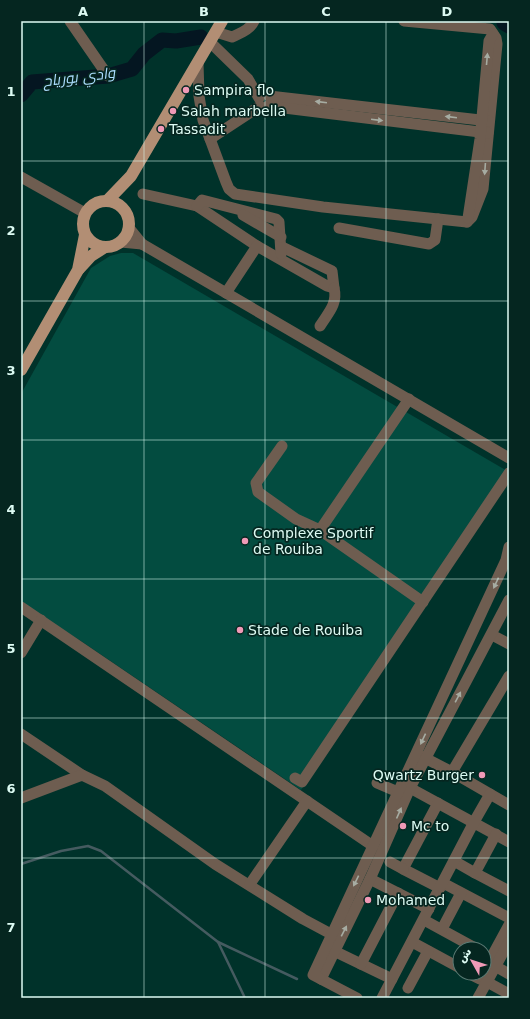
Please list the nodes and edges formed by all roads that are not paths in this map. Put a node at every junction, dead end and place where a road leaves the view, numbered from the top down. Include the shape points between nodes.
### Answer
1 (70, 21) edge
2 (222, 21) edge
3 (254, 21) edge
4 (404, 21) edge
5 (213, 37) junction
6 (198, 63) junction
7 (108, 76) dead end
8 (264, 101) junction
9 (486, 121) junction
10 (484, 133) junction
11 (210, 139) junction
12 (131, 176) junction
13 (21, 177) edge
14 (143, 194) dead end
15 (106, 200) junction
16 (197, 206) junction
17 (124, 210) junction
18 (85, 212) junction
19 (438, 219) junction
20 (129, 228) junction
21 (338, 228) dead end
22 (85, 235) junction
23 (121, 242) junction
24 (281, 242) junction
25 (142, 244) junction
26 (257, 246) junction
27 (105, 248) junction
28 (281, 260) junction
29 (78, 270) junction
30 (334, 288) junction
31 (226, 293) junction
32 (320, 326) dead end
33 (21, 370) edge
34 (409, 399) junction
35 (282, 446) dead end
36 (509, 458) edge
37 (509, 473) edge
38 (320, 530) junction
39 (509, 547) edge
40 (509, 600) edge
41 (423, 602) junction
42 (21, 607) edge
43 (41, 620) junction
44 (492, 634) junction
45 (509, 644) edge
46 (21, 653) edge
47 (509, 676) edge
48 (21, 734) edge
49 (421, 756) junction
50 (452, 772) junction
51 (82, 775) junction
52 (295, 778) dead end
53 (378, 783) dead end
54 (410, 788) junction
55 (398, 792) junction
56 (490, 794) junction
57 (21, 798) edge
58 (307, 801) junction
59 (438, 803) junction
60 (509, 805) edge
61 (474, 822) junction
62 (496, 834) junction
63 (509, 842) edge
64 (373, 846) junction
65 (454, 861) junction
66 (390, 862) dead end
67 (403, 869) junction
68 (475, 873) junction
69 (370, 879) junction
70 (250, 884) junction
71 (442, 886) junction
72 (509, 891) edge
73 (398, 893) junction
74 (461, 893) junction
75 (429, 909) junction
76 (509, 918) edge
77 (424, 920) junction
78 (509, 925) edge
79 (442, 930) junction
80 (331, 934) junction
81 (462, 941) edge
82 (412, 942) junction
83 (509, 942) edge
84 (334, 951) junction
85 (428, 951) junction
86 (492, 955) edge
87 (492, 957) edge
88 (492, 961) edge
89 (361, 964) junction
90 (452, 964) edge
91 (509, 974) edge
92 (321, 979) junction
93 (392, 979) junction
94 (480, 981) edge
95 (482, 981) edge
96 (489, 981) edge
97 (408, 988) dead end
98 (505, 995) edge
99 (357, 998) edge
100 (382, 998) edge
101 (470, 998) edge
102 (478, 998) edge

1 - 7 street
2 - 5 main road
3 - 5 street via 244,31 232,37
4 - 9 street via 490,29 493,34 489,41
5 - 6 main road
5 - 8 street
6 - 11 street via 199,96 203,120
6 - 12 main road
9 -> 8 street
8 -> 10 street
8 - 11 street
9 - 10 street
10 - 19 street via 467,222
11 - 19 street via 229,189 235,194 323,207
12 - 15 main road
12 - 17 main road
13 - 18 street
14 - 16 street
15 - 17 main road
15 - 18 main road via 94,204
16 - 24 street via 202,200 230,208
16 - 26 street
17 - 20 main road via 128,215
18 - 22 main road via 82,224
19 - 21 street via 435,240 429,244
20 - 23 main road
20 - 25 street
22 - 27 main road via 94,244
22 - 29 main road
23 - 25 street
23 - 27 main road
24 - 28 street
24 - 30 street via 332,271
25 - 31 street
26 - 28 street
26 - 31 street
27 - 29 main road via 91,256
28 - 30 street
29 - 33 main road
30 - 32 street via 335,302
31 - 34 street
34 - 36 street
34 - 38 street
35 - 38 street via 256,484 258,492 296,519
37 - 41 street
38 - 41 street
39 -> 49 street via 506,560
40 - 44 street
41 - 52 street via 302,782
42 - 43 street
43 - 46 street
43 - 58 street
44 - 45 street
49 -> 44 street
47 - 50 street
48 - 51 street
49 - 50 street
49 - 54 street
49 - 55 street
50 - 56 street
51 - 57 street
51 - 70 street via 105,786 215,864
53 - 55 street
54 - 59 street
69 -> 54 street
55 - 64 street
56 - 60 street
56 - 61 street
58 - 64 street
58 - 70 street
59 - 61 street
59 - 67 street
61 - 62 street
61 - 65 street
62 - 63 street
62 - 68 street
64 -> 80 street
65 - 68 street
65 - 71 street
66 - 67 street
67 - 71 street
68 - 72 street
69 - 73 street
84 -> 69 street
70 - 80 street via 298,916
71 - 74 street
71 - 75 street
73 - 75 street
73 - 89 street
74 - 76 street
74 - 79 street
75 - 77 street
77 - 79 street
77 - 82 street
78 - 86 street
79 - 81 street
80 - 92 street via 313,975
82 - 85 street
82 - 93 street
83 - 87 street
84 - 89 street
84 - 92 street
85 - 90 street
85 - 97 street
88 - 91 street
89 - 93 street
92 - 99 street
93 - 100 street
94 - 101 street
95 - 102 street
96 - 98 street

